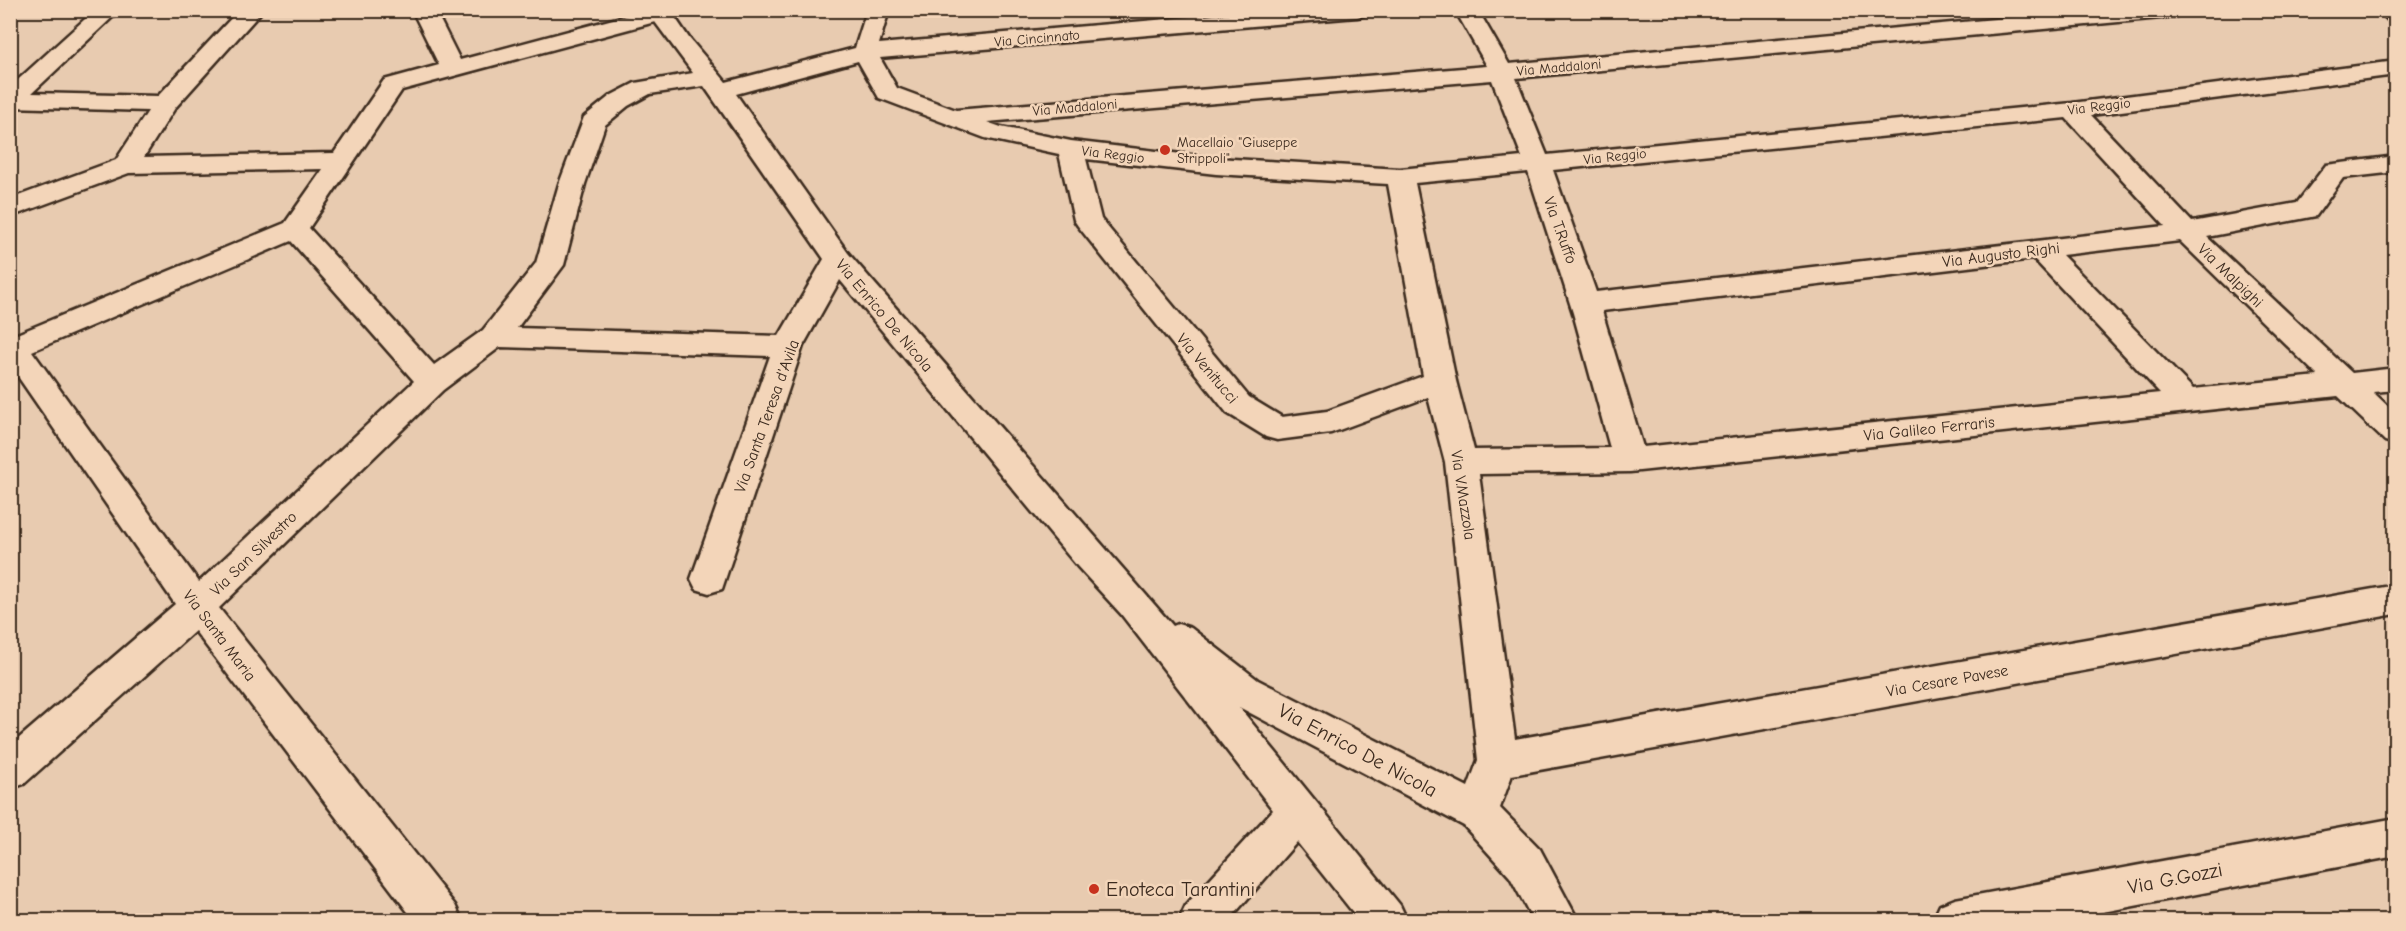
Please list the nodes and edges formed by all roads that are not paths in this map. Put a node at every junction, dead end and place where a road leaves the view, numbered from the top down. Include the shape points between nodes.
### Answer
1 (109, 10) edge
2 (252, 10) edge
3 (423, 10) edge
4 (879, 10) edge
5 (1357, 10) edge
6 (1466, 10) edge
7 (1958, 10) edge
8 (2172, 10) edge
9 (2389, 10) edge
10 (1348, 11) edge
11 (659, 12) edge
12 (2396, 15) edge
13 (1976, 27) junction
14 (865, 52) junction
15 (2396, 68) edge
16 (453, 69) junction
17 (1502, 72) junction
18 (715, 84) junction
19 (11, 100) edge
20 (165, 104) junction
21 (2072, 110) junction
22 (947, 117) junction
23 (1071, 149) junction
24 (341, 161) junction
25 (1536, 164) junction
26 (2396, 164) edge
27 (126, 165) junction
28 (1400, 177) junction
29 (10, 209) edge
30 (295, 229) junction
31 (2186, 232) junction
32 (2041, 250) junction
33 (838, 260) junction
34 (1587, 303) junction
35 (494, 337) junction
36 (12, 344) edge
37 (788, 345) junction
38 (2396, 379) edge
39 (1440, 381) junction
40 (432, 382) junction
41 (2346, 386) junction
42 (2185, 400) junction
43 (2396, 434) edge
44 (1630, 460) junction
45 (1461, 462) junction
46 (709, 579) dead end
47 (2396, 599) edge
48 (1134, 604) junction
49 (197, 607) junction
50 (1498, 760) junction
51 (10, 771) edge
52 (1298, 811) junction
53 (1478, 813) junction
54 (2396, 837) edge
55 (2097, 908) edge
56 (440, 921) edge
57 (1200, 921) edge
58 (1385, 921) edge
59 (1556, 921) edge
60 (1955, 921) edge

1 - 19 street
2 - 20 street
3 - 16 street
4 - 14 street
5 - 10 street, Via Cincinnato
6 - 17 street, Via T.Ruffo
7 - 13 street
8 - 13 street, Via Maddaloni
9 - 12 street
10 - 14 street, Via Cincinnato
11 - 16 street
11 - 18 street, Via Enrico De Nicola
13 - 17 street, Via Maddaloni
14 - 18 street, Via Cincinnato
14 - 22 street, Via Reggio via 888,93
15 - 21 street, Via Reggio
16 - 24 street via 393,85
17 - 22 street, Via Maddaloni
17 - 25 street, Via T.Ruffo
18 - 33 street, Via Enrico De Nicola
18 - 35 street, Via Cincinnato via 644,88 619,101 593,122 550,266
19 - 20 street
20 - 27 street
21 - 25 street, Via Reggio
21 - 31 street, Via Malpighi
22 - 23 street, Via Reggio via 994,133
23 - 28 street, Via Reggio via 1216,166
23 - 39 street, Via Venitucci via 1088,220 1238,405 1277,429 1331,422
24 - 27 street
24 - 30 street
25 - 28 street, Via Reggio
25 - 34 street, Via T.Ruffo
26 - 31 street, Via Augusto Righi via 2335,171 2306,210
27 - 29 street
28 - 39 street, Via V.Mazzola
30 - 36 street
30 - 40 street
31 - 32 street, Via Augusto Righi
31 - 41 street, Via Malpighi
32 - 34 street, Via Augusto Righi
32 - 42 street
33 - 37 street, Via Santa Teresa d'Avila
33 - 48 street, Via Enrico De Nicola
34 - 44 street, Via T.Ruffo
35 - 37 street
35 - 40 street, Via San Silvestro
36 - 49 street, Via Santa Maria
37 - 46 street, Via Santa Teresa d'Avila
38 - 41 street, Via Galileo Ferraris
39 - 45 street, Via V.Mazzola
40 - 49 street, Via San Silvestro
41 - 42 street, Via Galileo Ferraris
41 - 43 street, Via Malpighi
42 - 44 street, Via Galileo Ferraris
44 - 45 street, Via Galileo Ferraris
45 - 50 street, Via V.Mazzola
47 - 50 street, Via Cesare Pavese
48 - 52 street, Via Enrico De Nicola
48 - 53 street, Via Enrico De Nicola via 1244,691
49 - 51 street, Via San Silvestro
49 - 56 street, Via Santa Maria
50 - 53 street, Via V.Mazzola
52 - 57 street
52 - 58 street, Via Enrico De Nicola
53 - 59 street, Via Enrico De Nicola via 1525,863
54 - 55 street, Via G.Gozzi
55 - 60 street, Via G.Gozzi

